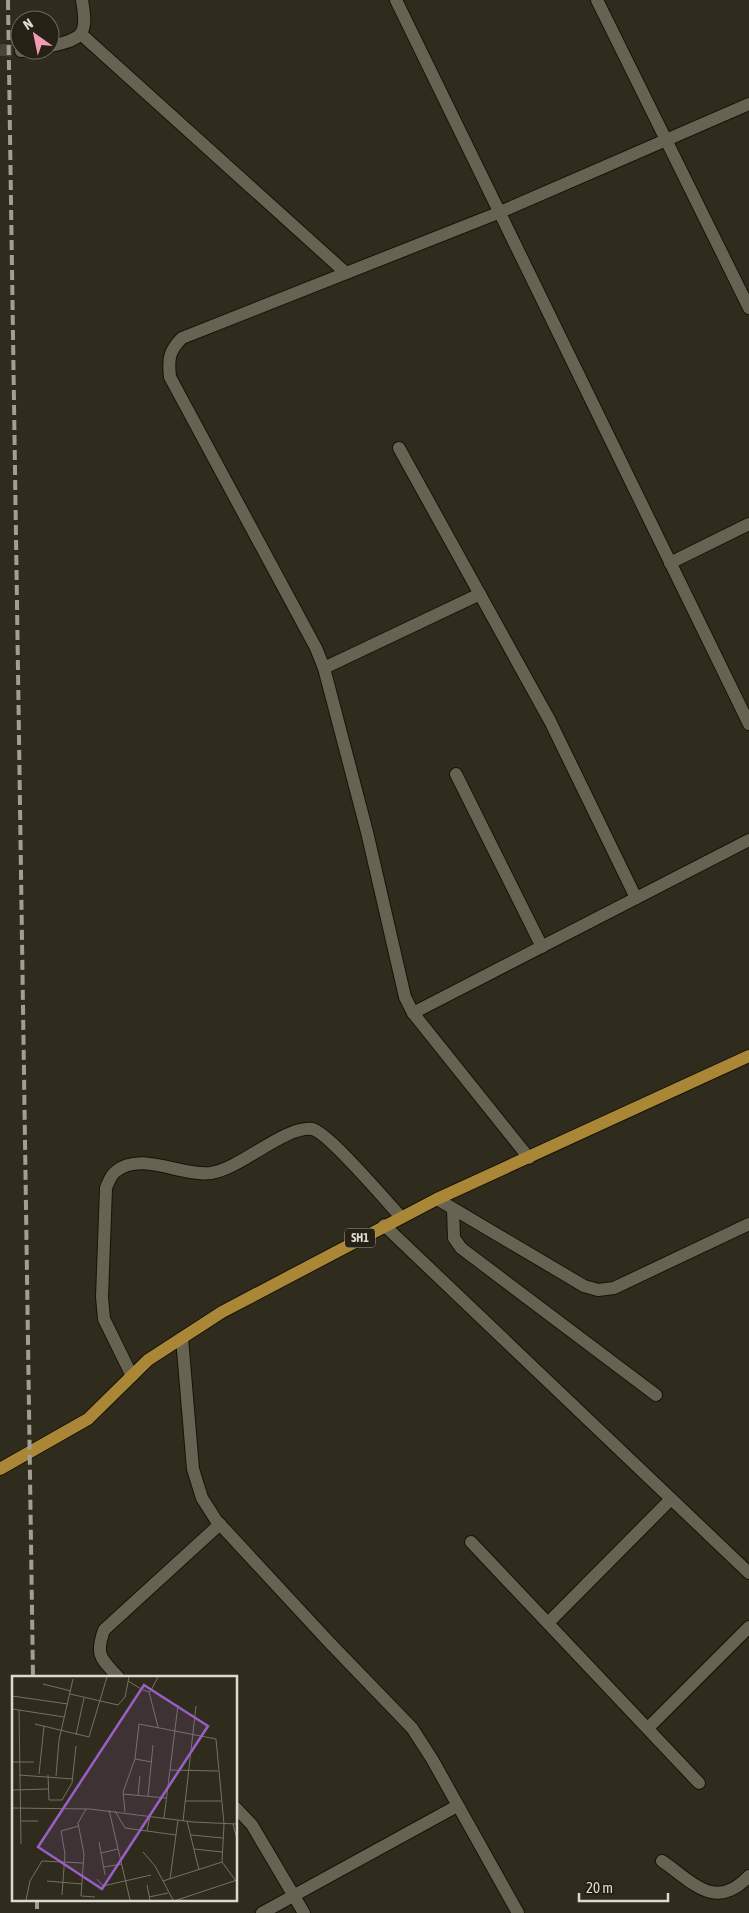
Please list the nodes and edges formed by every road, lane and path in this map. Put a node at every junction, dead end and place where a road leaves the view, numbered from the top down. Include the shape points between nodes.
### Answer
1 (82, 0) edge
2 (396, 0) edge
3 (596, 0) edge
4 (84, 28) junction
5 (60, 44) edge
6 (749, 104) edge
7 (666, 140) junction
8 (498, 213) junction
9 (346, 273) junction
10 (749, 308) edge
11 (399, 448) dead end
12 (749, 524) edge
13 (670, 563) junction
14 (480, 594) junction
15 (324, 668) junction
16 (749, 724) edge
17 (456, 774) dead end
18 (749, 840) edge
19 (636, 898) junction
20 (542, 947) junction
21 (413, 1013) junction
22 (749, 1056) edge
23 (529, 1158) junction
24 (437, 1199) junction
25 (453, 1209) junction
26 (401, 1217) junction
27 (749, 1224) edge
28 (384, 1225) junction
29 (182, 1338) junction
30 (132, 1376) junction
31 (656, 1396) dead end
32 (0, 1470) edge
33 (671, 1499) junction
34 (220, 1524) junction
35 (471, 1542) dead end
36 (749, 1573) edge
37 (548, 1623) junction
38 (749, 1627) edge
39 (117, 1676) edge
40 (648, 1728) junction
41 (699, 1783) dead end
42 (457, 1806) junction
43 (238, 1810) edge
44 (662, 1861) dead end
45 (749, 1876) edge
46 (294, 1895) junction
47 (262, 1913) edge
48 (304, 1913) edge
49 (518, 1913) edge

1 - 4 street
2 - 8 street
3 - 7 street
4 - 5 street via 69,42
4 - 9 street
6 - 7 street
7 - 8 street
7 - 10 street
8 - 9 street
8 - 13 street
9 - 15 street via 182,338 171,349 168,360 170,377
11 - 14 street
12 - 13 street
13 - 16 street
14 - 15 street
14 - 19 street via 550,721
15 - 21 street via 405,996
17 - 20 street
18 - 19 street
19 - 20 street
20 - 21 street
21 - 23 street
22 - 23 main road, SH1
23 - 24 main road, SH1
24 - 25 street
24 - 26 main road, SH1
25 - 27 street via 584,1286 598,1290 614,1288
25 - 31 street via 454,1238 461,1248
26 - 28 main road, SH1
26 - 30 street via 328,1139 313,1129 297,1131 218,1172 200,1174 129,1163 114,1172 106,1188 102,1297 104,1319
28 - 29 main road, SH1 via 222,1312
28 - 33 street
29 - 30 main road, SH1 via 148,1360
29 - 34 street via 193,1469 202,1498
30 - 32 main road, SH1 via 88,1419
33 - 36 street
33 - 37 street
34 - 39 street via 104,1630 98,1648 101,1658
34 - 42 street via 412,1728
35 - 37 street
37 - 40 street
38 - 40 street
40 - 41 street
42 - 46 street
42 - 49 street
43 - 46 street via 252,1825
44 - 45 street via 710,1894 723,1894 740,1886
46 - 47 street
46 - 48 street

